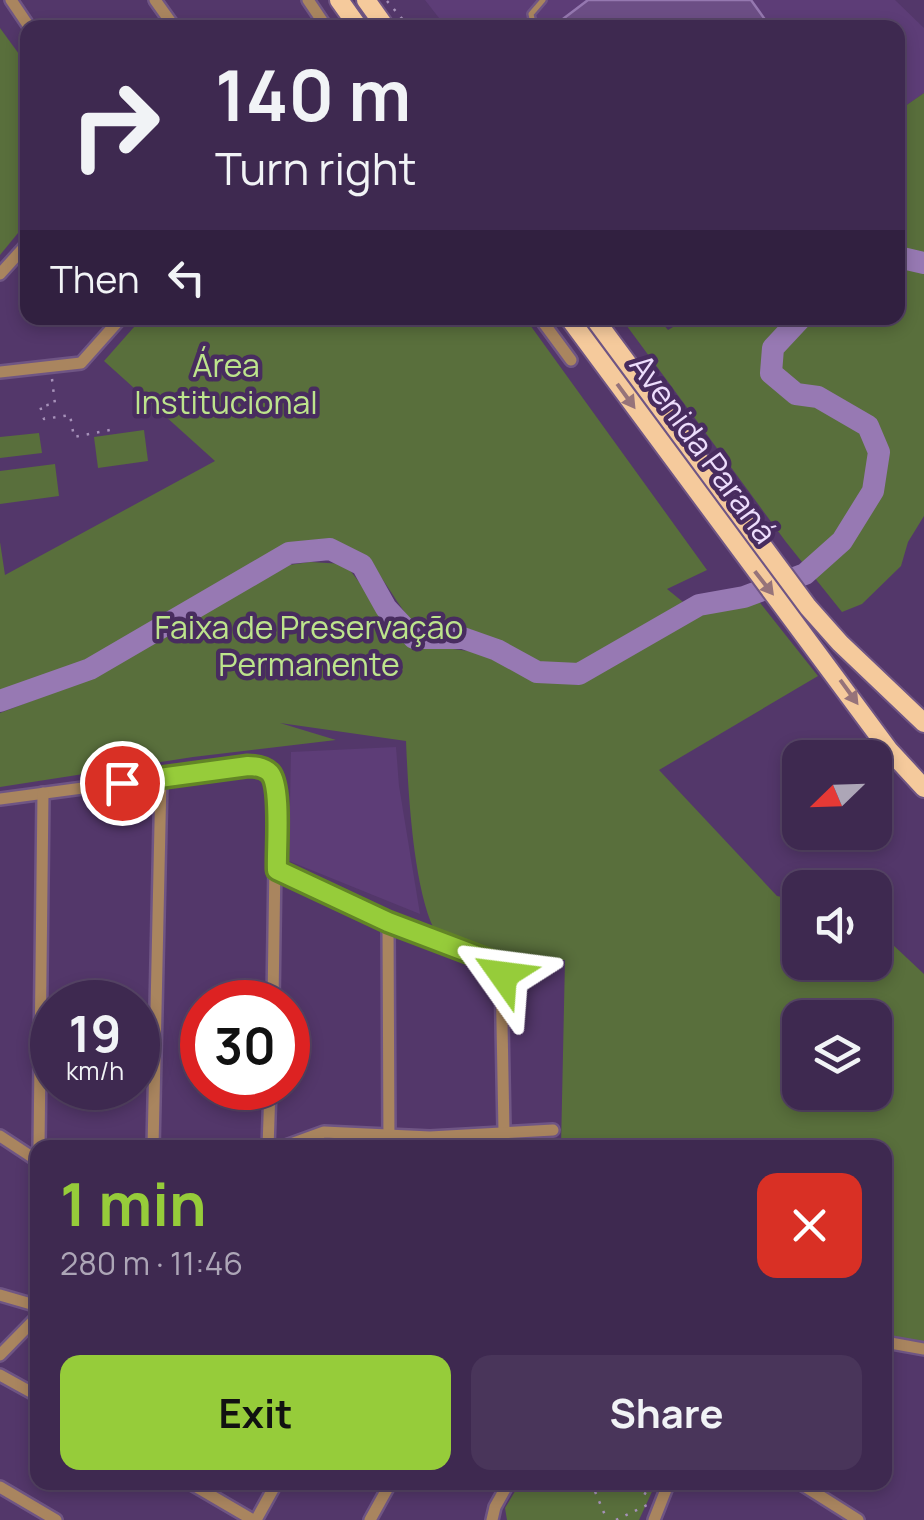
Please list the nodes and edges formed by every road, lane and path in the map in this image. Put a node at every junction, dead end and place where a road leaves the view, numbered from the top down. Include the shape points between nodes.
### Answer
1 (386, 0) edge
2 (403, 20) edge
3 (20, 252) edge
4 (0, 274) edge
5 (115, 325) edge
6 (545, 325) edge
7 (574, 325) edge
8 (599, 325) edge
9 (571, 360) dead end
10 (51, 367) junction
11 (0, 372) edge
12 (110, 430) dead end
13 (924, 722) edge
14 (161, 778) junction
15 (924, 788) edge
16 (43, 793) junction
17 (0, 799) edge
18 (277, 870) junction
19 (388, 922) junction
20 (274, 980) edge
21 (269, 1110) edge
22 (552, 1130) dead end
23 (504, 1132) junction
24 (0, 1136) edge
25 (39, 1140) edge
26 (152, 1140) edge
27 (268, 1140) edge
28 (302, 1140) edge
29 (382, 1140) edge
30 (389, 1140) edge
31 (397, 1140) edge
32 (30, 1156) edge
33 (6, 1297) edge
34 (30, 1324) edge
35 (24, 1330) junction
36 (892, 1343) edge
37 (924, 1349) edge
38 (0, 1355) edge
39 (0, 1375) edge
40 (30, 1392) edge
41 (0, 1488) edge
42 (202, 1490) edge
43 (272, 1490) edge
44 (387, 1490) edge
45 (504, 1490) edge
46 (595, 1490) edge
47 (640, 1490) edge
48 (667, 1490) edge
49 (811, 1490) edge
50 (658, 1518) edge
51 (56, 1520) edge
52 (255, 1520) edge
53 (370, 1520) edge
54 (492, 1520) edge
55 (607, 1520) edge
56 (616, 1520) edge
57 (858, 1520) edge

1 - 2 path
3 - 4 street
5 - 10 street via 81,363
6 - 9 street
7 -> 15 main road, Avenida Paraná via 889,750
8 - 13 main road, Avenida Paraná via 808,607
10 - 11 street
10 - 12 path via 55,404 40,406 44,419 70,415 74,436
14 - 16 street
14 - 18 street via 248,766 269,772 276,791
14 - 26 street
16 - 17 street
16 - 25 street
18 - 19 street
18 - 20 street
19 - 23 street via 502,968
19 - 30 street
21 - 27 street
22 - 23 street
23 - 31 street
24 - 32 street
28 - 29 street via 324,1132
33 - 35 street via 24,1310
34 - 35 street
35 - 38 street
36 - 37 street
39 - 40 street
41 - 51 street
42 - 52 street
43 - 52 street
44 - 53 street
45 - 54 street
46 - 55 path
47 - 56 path via 657,1500
48 - 50 street
49 - 57 street

